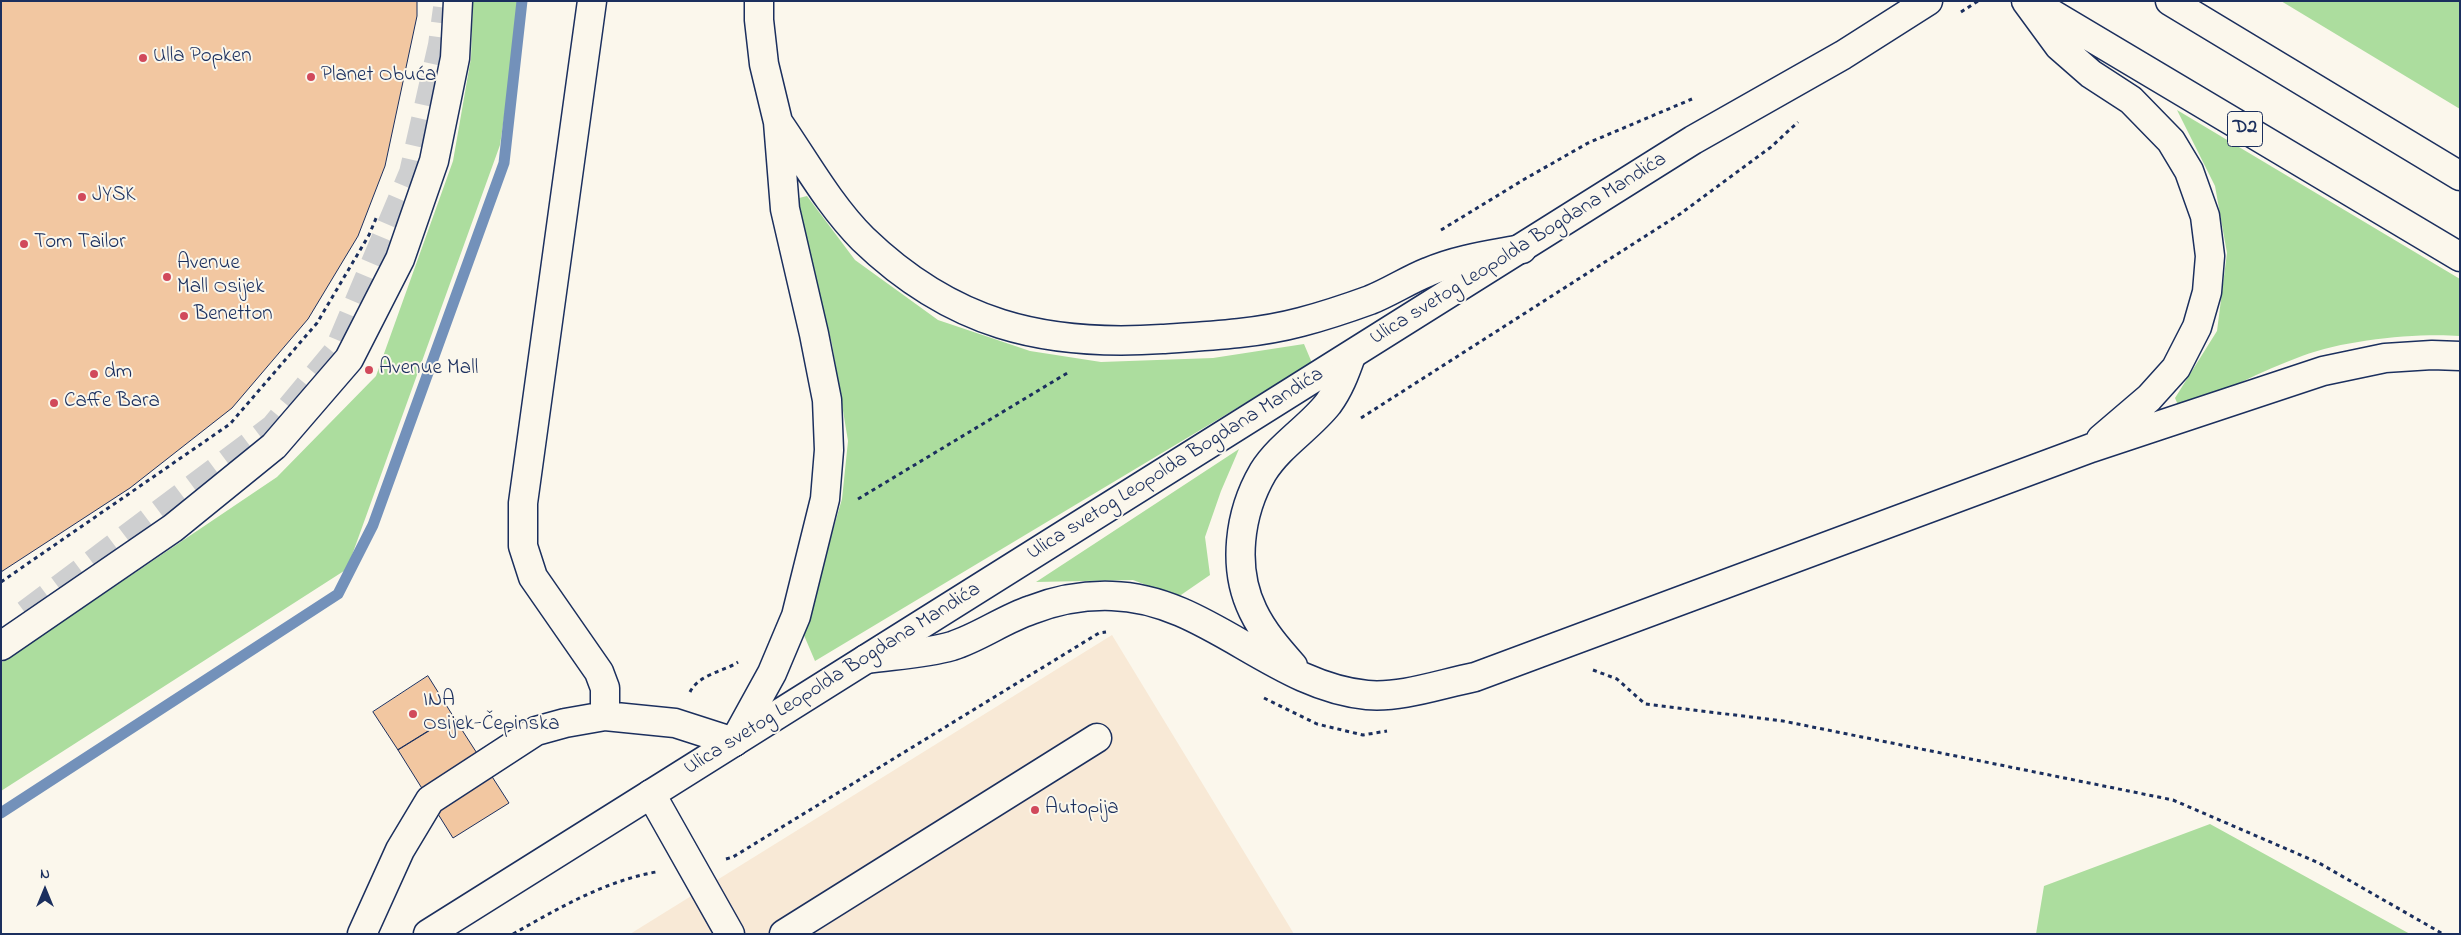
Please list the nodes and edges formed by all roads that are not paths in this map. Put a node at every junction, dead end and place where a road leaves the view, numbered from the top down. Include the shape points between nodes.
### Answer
1 (458, 1) edge
2 (592, 1) edge
3 (759, 1) edge
4 (1928, 1) edge
5 (2026, 1) edge
6 (2030, 1) edge
7 (2170, 1) edge
8 (778, 122) junction
9 (2460, 176) edge
10 (1522, 249) junction
11 (2460, 257) edge
12 (1351, 356) junction
13 (2460, 356) edge
14 (2091, 448) junction
15 (27, 626) junction
16 (1, 638) edge
17 (1, 646) edge
18 (866, 659) junction
19 (1306, 680) junction
20 (605, 716) junction
21 (1097, 738) dead end
22 (734, 742) junction
23 (651, 794) junction
24 (726, 932) edge
25 (362, 934) edge
26 (428, 934) edge
27 (784, 934) edge

1 - 15 main road via 455,58 434,160 400,259 349,359 266,453 173,528
2 - 20 main road via 523,503 523,546 533,577 599,672 605,688
3 - 8 main road via 764,64
4 - 10 main road, Ulica svetog Leopolda Bogdana Mandića via 1843,55 1693,140
5 - 14 main road via 2059,46 2091,74 2131,100 2171,141 2189,171 2206,216 2210,256 2207,292 2197,328 2176,368 2149,398
6 - 11 main road, D2
7 - 9 main road
8 - 10 main road via 829,197 862,238 908,278 952,305 987,320 1043,335 1088,340 1145,340 1236,334 1301,322 1370,300 1428,272 1470,258
8 - 22 main road via 785,209 827,400 829,450 825,499 796,616 772,673
10 - 12 main road, Ulica svetog Leopolda Bogdana Mandića
12 - 18 main road, Ulica svetog Leopolda Bogdana Mandića
12 - 19 main road via 1343,380 1328,404 1263,472 1242,530 1240,558 1243,582 1253,611 1270,639
13 - 14 main road via 2385,358 2323,371
14 - 19 main road via 1475,677 1404,692 1368,695
15 - 16 main road
15 - 17 main road
18 - 19 main road via 951,646 1030,610 1069,598 1113,596 1154,602 1195,619
18 - 22 main road, Ulica svetog Leopolda Bogdana Mandića
20 - 22 main road via 675,723
20 - 25 main road via 536,731 430,800 400,850
21 - 27 main road
22 - 23 main road, Ulica svetog Leopolda Bogdana Mandića
23 - 24 main road
23 - 26 main road, Ulica svetog Leopolda Bogdana Mandića

